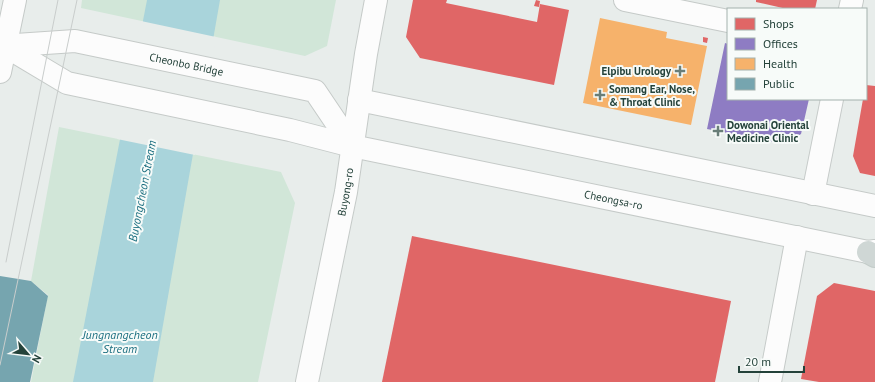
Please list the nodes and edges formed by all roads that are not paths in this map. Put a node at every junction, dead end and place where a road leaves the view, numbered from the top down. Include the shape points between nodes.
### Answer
1 (15, 0) edge
2 (376, 0) edge
3 (625, 0) edge
4 (727, 21) edge
5 (3, 46) edge
6 (0, 72) edge
7 (359, 100) junction
8 (832, 100) edge
9 (352, 146) junction
10 (813, 194) junction
11 (875, 206) edge
12 (797, 237) junction
13 (873, 253) edge
14 (308, 382) edge
15 (770, 382) edge

1 - 5 street
2 - 7 street, Buyong-ro
3 - 4 street
5 - 6 street
5 - 9 street, Cheongsa-ro via 67,83 290,130
5 - 9 street, Cheonbo Bridge via 75,41 315,91
7 - 9 street, Buyong-ro
7 - 10 street
8 - 10 street
9 - 12 street, Cheongsa-ro
9 - 14 street, Buyong-ro via 346,192
10 - 11 street
12 - 13 street, Cheongsa-ro
12 - 15 street

